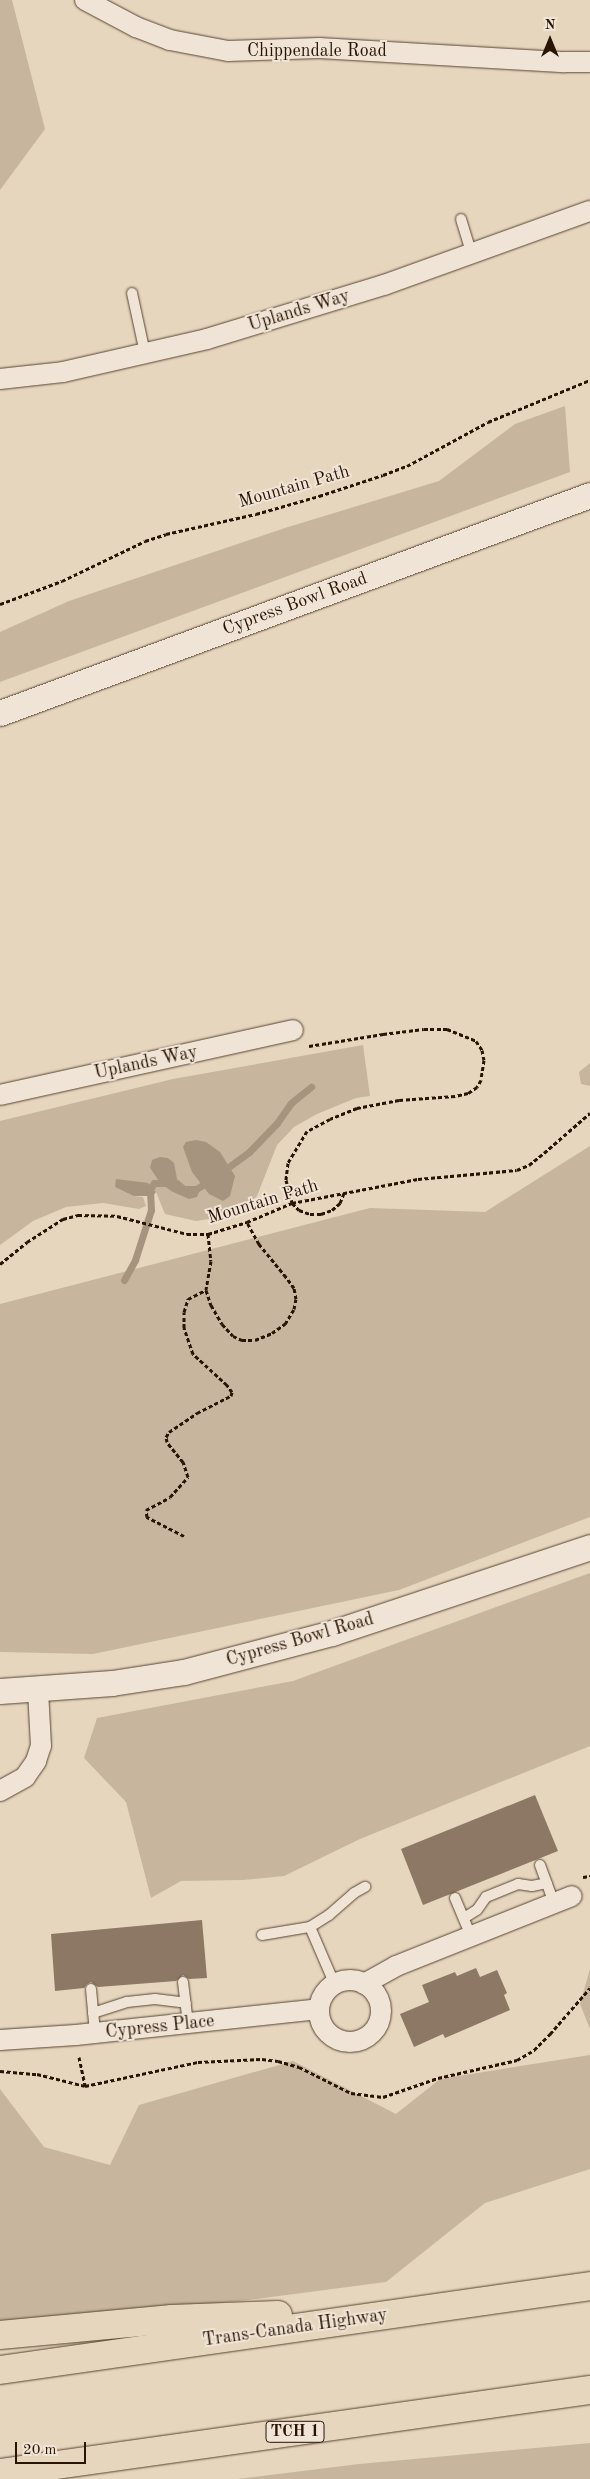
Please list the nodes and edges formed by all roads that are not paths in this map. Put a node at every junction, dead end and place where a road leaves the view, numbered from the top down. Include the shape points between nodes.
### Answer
1 (85, 0) edge
2 (590, 62) edge
3 (590, 211) edge
4 (461, 219) dead end
5 (472, 254) junction
6 (132, 293) dead end
7 (145, 353) junction
8 (0, 379) edge
9 (590, 495) edge
10 (0, 713) edge
11 (296, 1039) road end
12 (0, 1095) edge
13 (590, 1547) edge
14 (38, 1690) junction
15 (0, 1691) edge
16 (0, 1791) edge
17 (540, 1865) dead end
18 (546, 1883) junction
19 (365, 1887) dead end
20 (456, 1898) dead end
21 (563, 1899) joint
22 (310, 1927) junction
23 (467, 1927) junction
24 (262, 1935) dead end
25 (184, 1982) dead end
26 (364, 1984) junction
27 (335, 1985) junction
28 (91, 1989) dead end
29 (186, 2003) junction
30 (320, 2009) junction
31 (93, 2013) junction
32 (188, 2024) junction
33 (85, 2034) junction
34 (0, 2040) edge
35 (590, 2286) edge
36 (435, 2308) junction
37 (0, 2335) edge
38 (0, 2370) edge
39 (590, 2390) edge
40 (0, 2474) edge

1 - 2 street, Chippendale Road via 136,27 170,40 228,51 320,48
3 - 5 street, Uplands Way
4 - 5 lane
5 - 7 street, Uplands Way via 384,285 207,339
6 - 7 lane
7 - 8 street, Uplands Way via 63,372
9 - 10 street, Cypress Bowl Road
11 - 12 street, Uplands Way
13 - 14 street, Cypress Bowl Road via 377,1619 258,1654 176,1673
14 - 15 street, Cypress Bowl Road
14 - 16 street via 41,1746 36,1761 25,1777
17 - 18 lane
18 - 21 lane
18 - 23 lane via 518,1884 486,1897
19 - 22 lane
20 - 23 lane
21 - 23 street
22 - 24 lane
22 - 27 lane
23 - 26 street
25 - 29 lane
26 - 27 street via 346,1981
26 - 30 street via 377,1996 380,2005 379,2023 367,2037 350,2042 332,2036 321,2022
27 - 30 street via 324,1995
28 - 31 lane
29 - 31 lane via 155,1999 127,2002
29 - 32 lane
30 - 32 street, Cypress Place
31 - 33 lane
32 - 33 street, Cypress Place
33 - 34 street, Cypress Place
35 - 36 highway, Trans-Canada Highway
36 - 37 highway via 172,2320
36 - 38 highway, Trans-Canada Highway
39 - 40 highway, TCH 1

